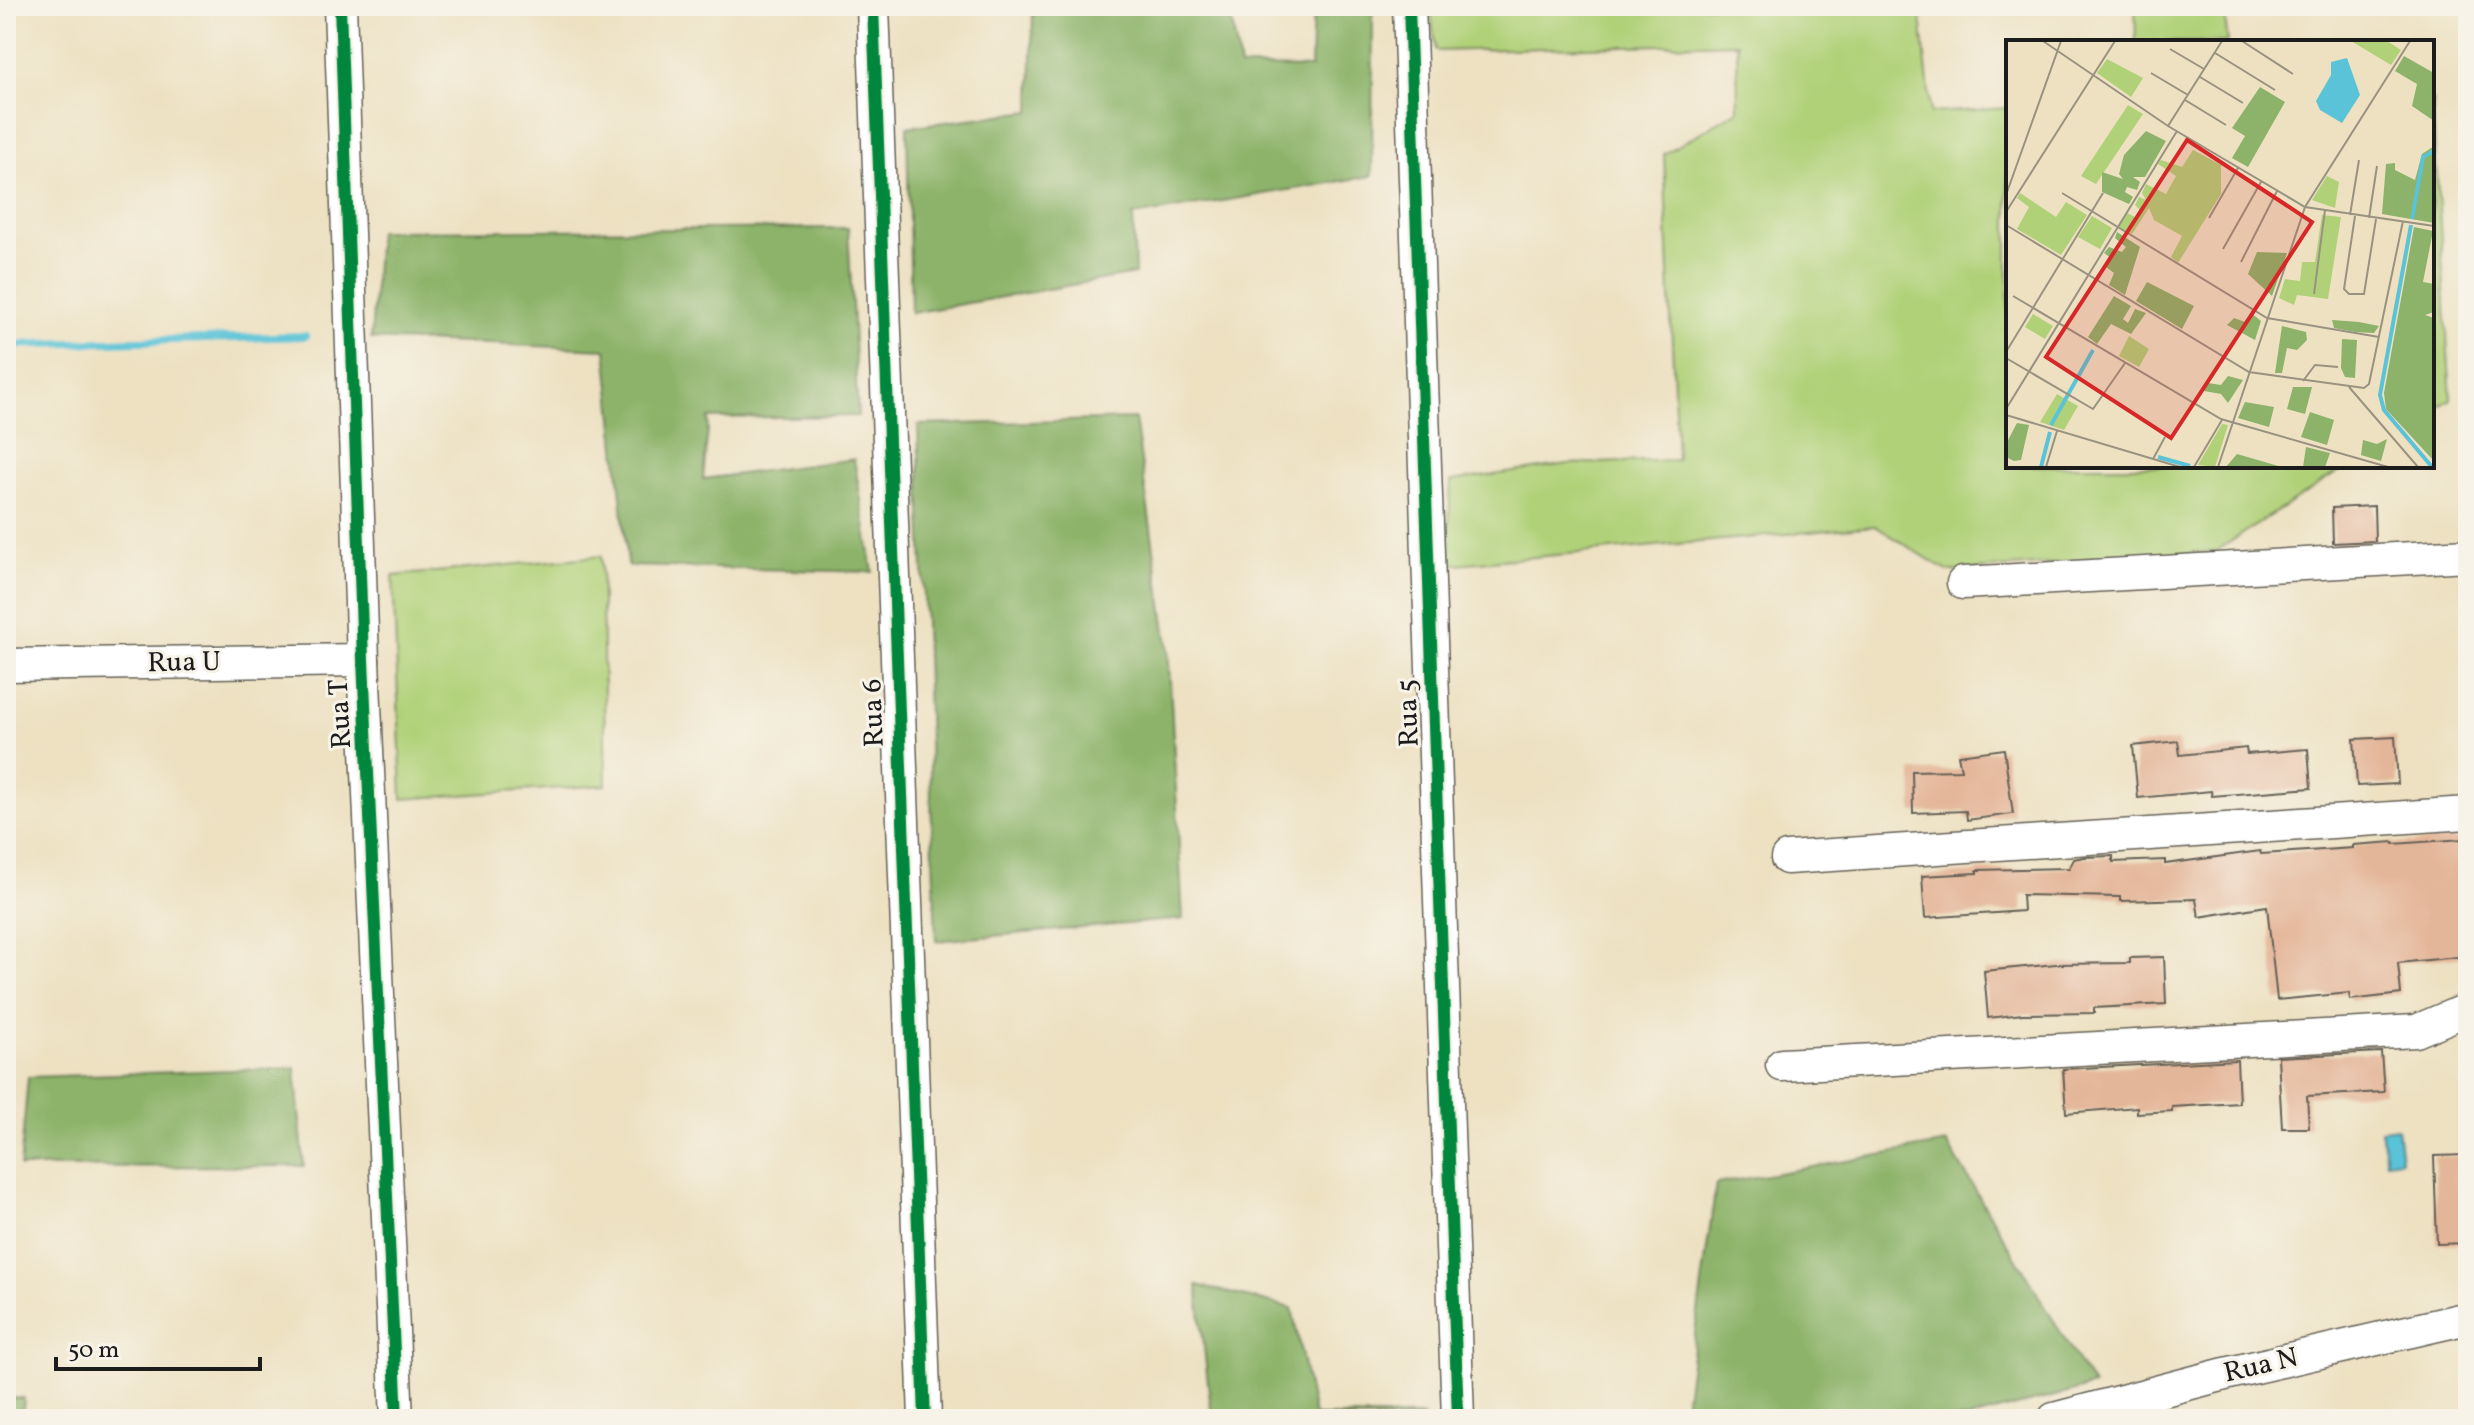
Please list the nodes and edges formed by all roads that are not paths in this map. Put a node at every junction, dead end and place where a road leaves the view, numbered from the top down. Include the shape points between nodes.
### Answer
1 (340, 6) edge
2 (873, 6) edge
3 (1409, 6) edge
4 (2468, 555) edge
5 (1963, 583) dead end
6 (363, 660) junction
7 (6, 665) edge
8 (2468, 813) edge
9 (1787, 858) dead end
10 (2468, 1009) edge
11 (2416, 1031) junction
12 (2468, 1036) edge
13 (1782, 1065) dead end
14 (2468, 1318) edge
15 (397, 1419) edge
16 (925, 1419) edge
17 (1458, 1419) edge
18 (2054, 1419) edge

1 - 6 street, Rua T
2 - 16 street, Rua 6
3 - 17 street, Rua 5
4 - 5 street
6 - 7 street, Rua U
6 - 15 street, Rua T
8 - 9 street
10 - 11 street
11 - 12 street
11 - 13 street
14 - 18 street, Rua N

